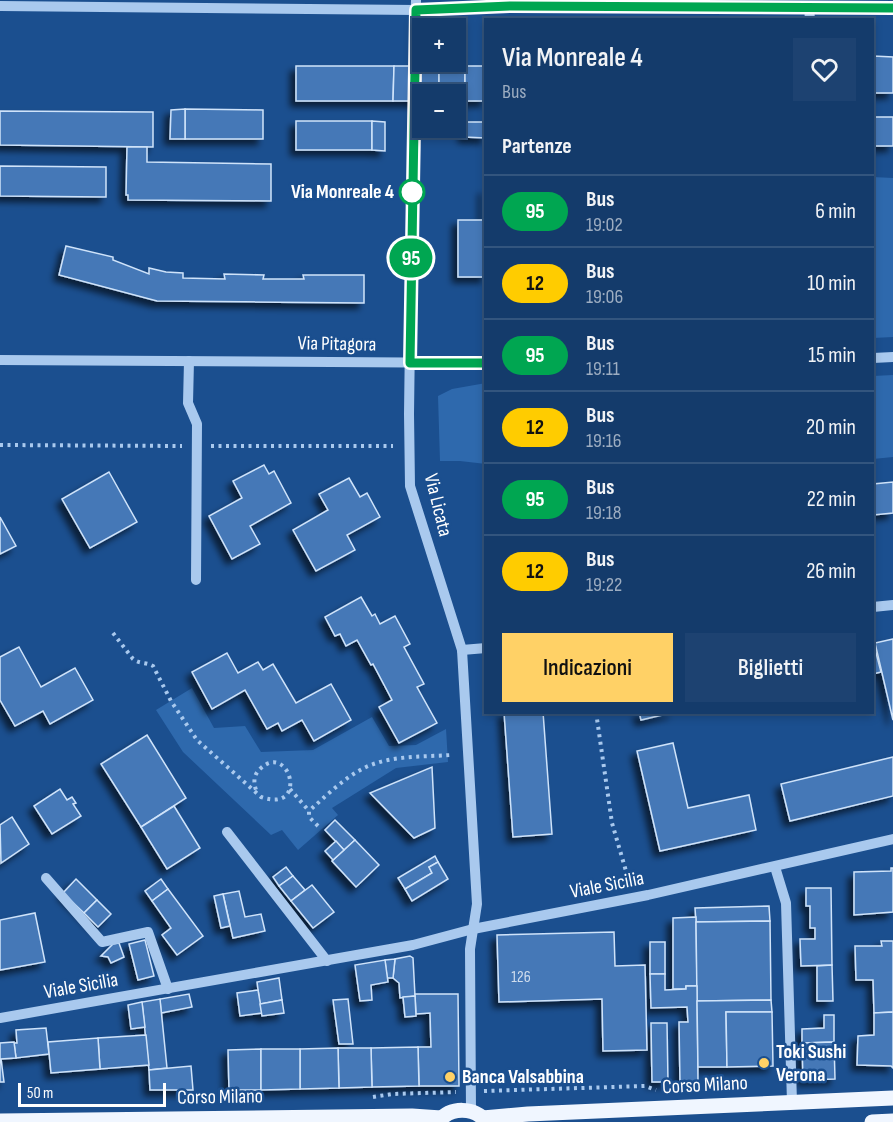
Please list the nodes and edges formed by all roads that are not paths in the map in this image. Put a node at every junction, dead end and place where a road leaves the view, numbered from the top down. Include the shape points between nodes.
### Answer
1 (14, 3) edge
2 (416, 5) edge
3 (0, 6) edge
4 (808, 7) junction
5 (893, 8) edge
6 (810, 18) edge
7 (413, 138) edge
8 (893, 357) edge
9 (874, 358) edge
10 (0, 360) edge
11 (189, 361) junction
12 (410, 363) junction
13 (484, 363) edge
14 (196, 580) dead end
15 (893, 605) edge
16 (874, 608) edge
17 (484, 648) edge
18 (462, 650) junction
19 (227, 832) dead end
20 (893, 839) edge
21 (775, 867) junction
22 (45, 878) dead end
23 (473, 929) junction
24 (327, 962) junction
25 (168, 989) junction
26 (0, 1018) edge
27 (893, 1098) edge
28 (792, 1102) junction
29 (480, 1117) edge
30 (440, 1120) edge
31 (0, 1121) edge
32 (893, 1121) edge
33 (872, 1122) edge

1 - 2 street
1 - 3 street
2 - 4 street
4 - 5 street
4 - 6 street
7 - 12 street, Via Licata
8 - 9 street
10 - 11 street, Via Pitagora
11 - 12 street, Via Pitagora
11 - 14 street via 189,403 197,424
12 - 13 street, Via Pitagora
12 - 18 street, Via Licata via 410,486
15 - 16 street
17 - 18 street
18 - 23 street, Via Licata via 477,904
19 - 24 street
20 - 21 street, Viale Sicilia
21 - 23 street, Viale Sicilia
21 - 28 street via 786,903
22 - 25 street, Viale Sicilia via 102,942 148,932
23 - 24 street, Viale Sicilia
23 - 29 street via 471,1092
24 - 25 street, Viale Sicilia
25 - 26 street, Viale Sicilia
27 - 28 main road, Corso Milano
28 - 29 main road, Corso Milano
29 - 30 main road, Corso Milano via 455,1111
30 - 31 main road, Corso Milano via 401,1116
32 - 33 main road

